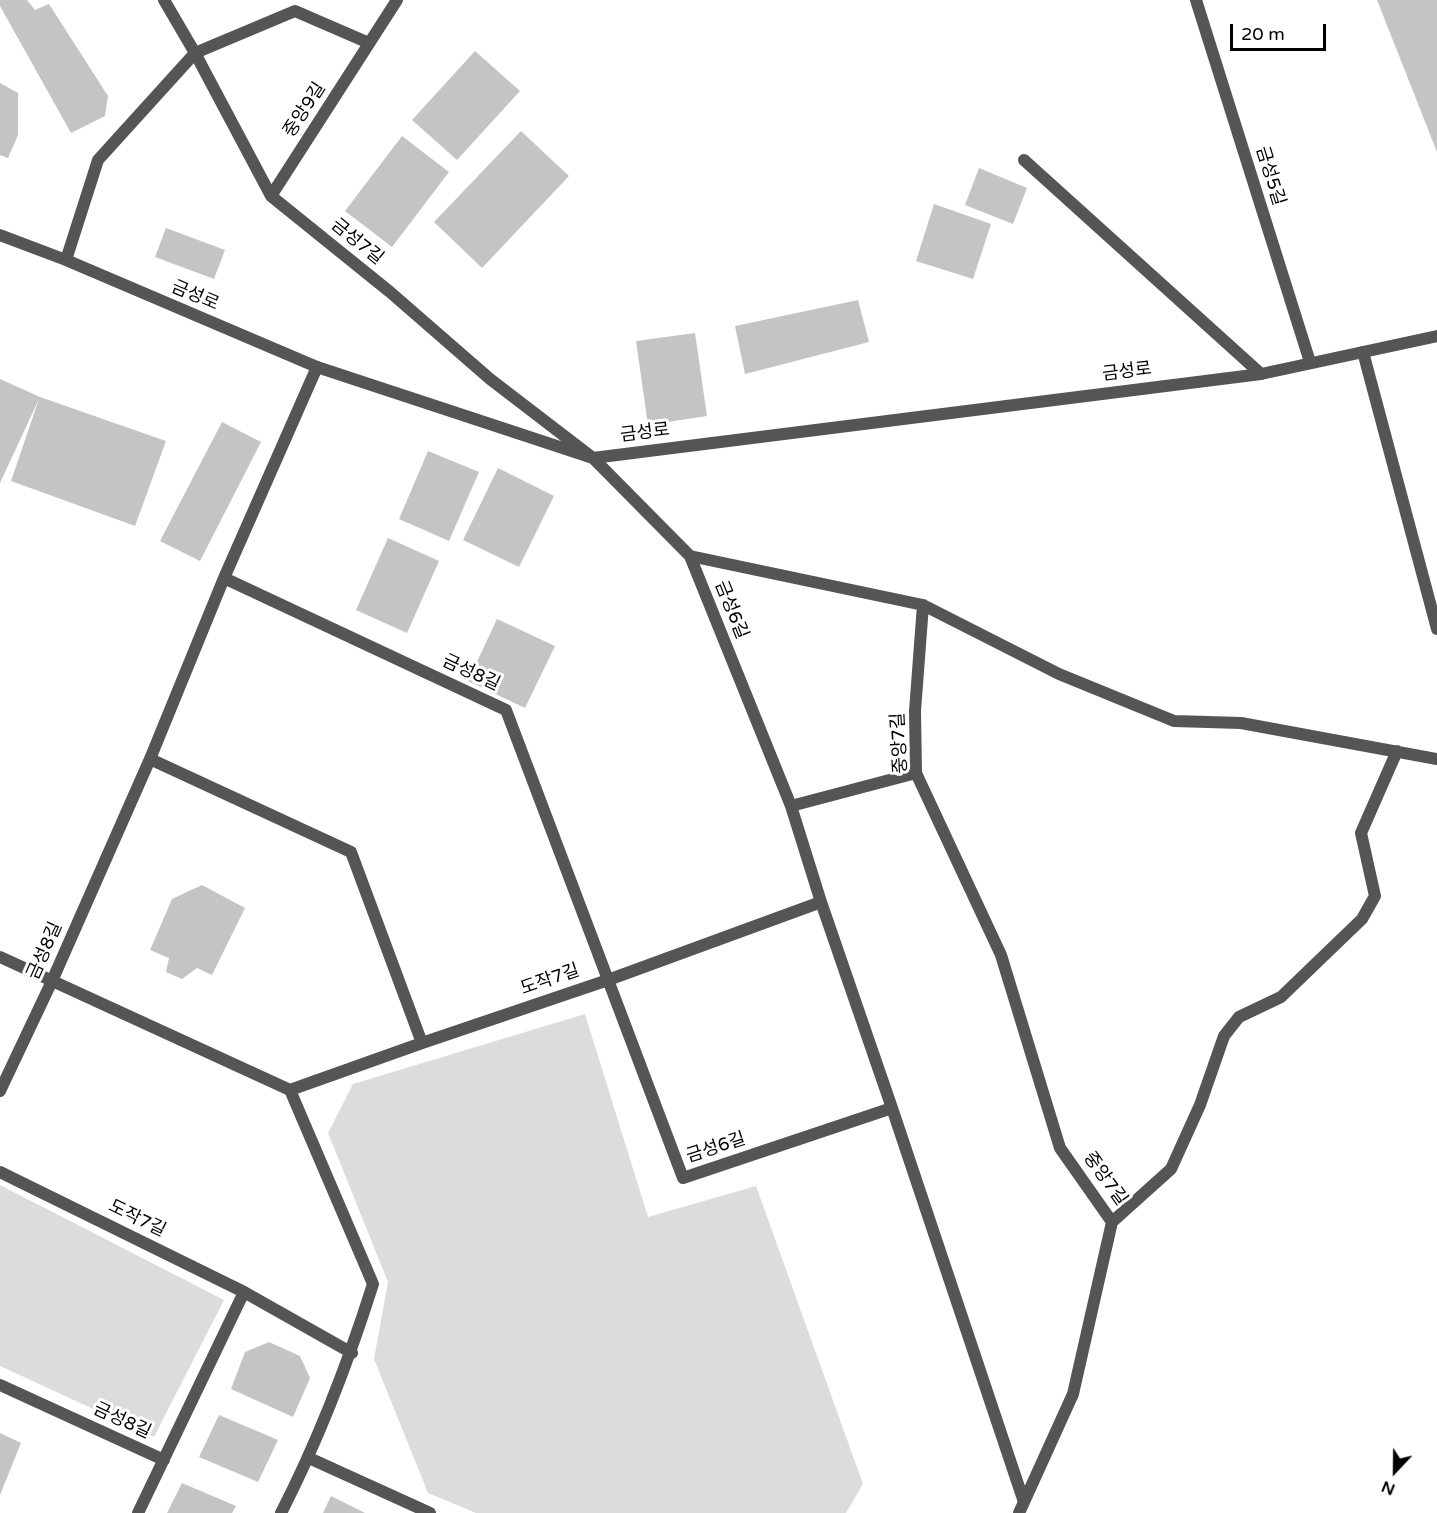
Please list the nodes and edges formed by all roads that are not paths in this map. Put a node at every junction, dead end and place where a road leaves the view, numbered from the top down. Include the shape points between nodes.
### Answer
1 (164, 0) edge
2 (397, 0) edge
3 (1196, 0) edge
4 (369, 43) junction
5 (195, 53) junction
6 (1024, 160) dead end
7 (271, 196) junction
8 (0, 236) edge
9 (66, 261) junction
10 (1437, 336) edge
11 (1363, 352) junction
12 (1310, 362) junction
13 (317, 367) junction
14 (1261, 374) junction
15 (592, 458) junction
16 (690, 556) junction
17 (224, 578) junction
18 (924, 605) junction
19 (1437, 629) edge
20 (1397, 751) junction
21 (150, 759) junction
22 (1437, 759) edge
23 (916, 773) junction
24 (791, 806) junction
25 (821, 902) junction
26 (0, 957) edge
27 (608, 980) junction
28 (52, 981) junction
29 (422, 1042) junction
30 (290, 1090) junction
31 (0, 1091) edge
32 (892, 1108) junction
33 (0, 1172) edge
34 (1112, 1222) junction
35 (244, 1292) junction
36 (352, 1353) junction
37 (0, 1385) edge
38 (309, 1458) junction
39 (164, 1460) junction
40 (1022, 1508) edge
41 (138, 1513) edge
42 (281, 1513) edge
43 (430, 1513) edge

1 - 5 street, 금성7길
2 - 4 street, 중앙9길
3 - 12 street, 금성5길
4 - 5 street via 295,11
4 - 7 street, 중앙9길
5 - 7 street, 금성7길
5 - 9 street via 98,160
6 - 14 street
7 - 15 street, 금성7길 via 490,379
8 - 9 street, 금성로
9 - 13 street, 금성로
10 - 11 street, 금성로
11 - 12 street, 금성로
11 - 19 street
12 - 14 street, 금성로
13 - 15 street, 금성로
13 - 17 street, 금성8길
14 - 15 street, 금성로
15 - 16 street, 금성6길
16 - 18 street
16 - 24 street, 금성6길
17 - 21 street, 금성8길
17 - 27 street, 금성8길 via 506,710
18 - 20 street via 1059,674 1174,722 1241,723
18 - 23 street, 중앙7길 via 915,711
20 - 22 street
20 - 34 street, 중앙7길 via 1361,833 1375,896 1362,919 1281,997 1239,1017 1224,1036 1200,1105 1171,1169
21 - 28 street, 금성8길
21 - 29 street via 351,852
23 - 24 street
23 - 34 street, 중앙7길 via 1001,955 1060,1148
24 - 25 street, 금성6길
25 - 27 street, 도작7길
25 - 32 street, 금성6길
26 - 28 street
27 - 29 street, 도작7길
27 - 32 street, 금성6길 via 683,1178
28 - 30 street
28 - 31 street, 금성8길
29 - 30 street, 도작7길
30 - 36 street via 373,1284
32 - 40 street, 금성6길
33 - 35 street, 도작7길
34 - 40 street, 금성6길 via 1073,1394
35 - 36 street, 도작7길
35 - 39 street
36 - 38 street
37 - 39 street, 금성8길
38 - 42 street
38 - 43 street
39 - 41 street

